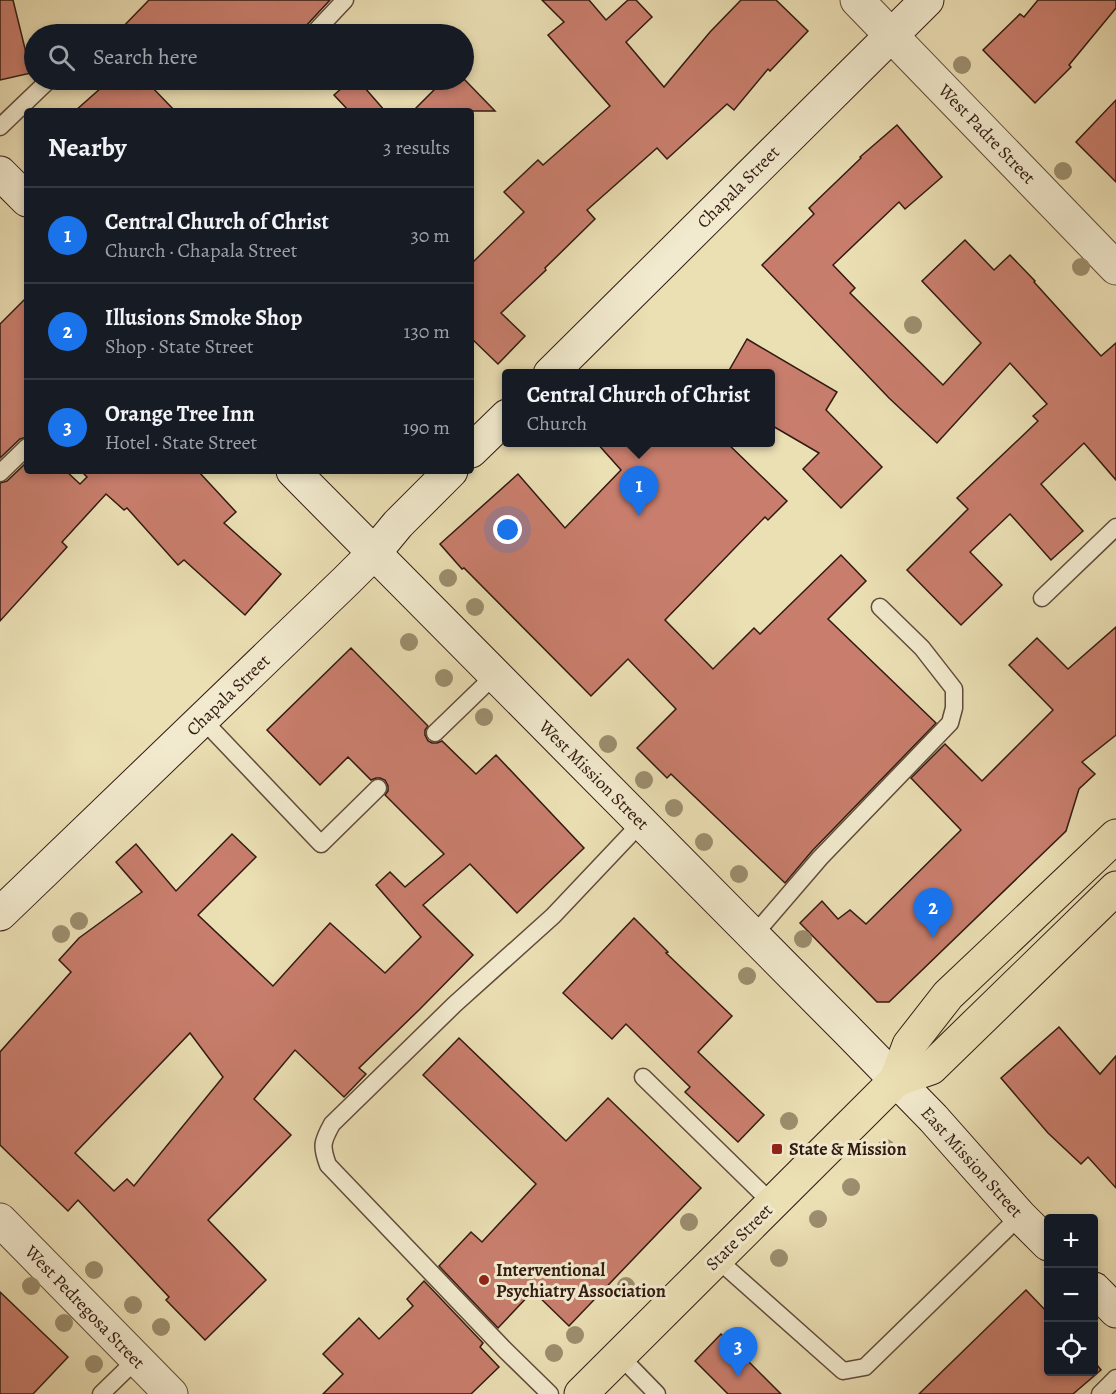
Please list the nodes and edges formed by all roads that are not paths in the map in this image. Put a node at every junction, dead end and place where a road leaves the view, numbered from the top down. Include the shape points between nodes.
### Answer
1 (345, 0) edge
2 (856, 0) edge
3 (927, 0) edge
4 (322, 24) edge
5 (892, 35) junction
6 (39, 90) edge
7 (0, 128) edge
8 (0, 173) edge
9 (24, 197) edge
10 (1116, 268) edge
11 (555, 369) edge
12 (502, 421) edge
13 (474, 448) edge
14 (24, 450) edge
15 (0, 473) edge
16 (295, 474) edge
17 (448, 474) edge
18 (1116, 527) edge
19 (374, 553) junction
20 (1042, 598) dead end
21 (880, 607) dead end
22 (495, 675) junction
23 (202, 719) junction
24 (435, 733) dead end
25 (378, 788) dead end
26 (641, 823) junction
27 (1116, 836) edge
28 (1116, 888) edge
29 (0, 914) edge
30 (753, 936) junction
31 (644, 1077) dead end
32 (896, 1080) junction
33 (773, 1204) junction
34 (1020, 1216) junction
35 (0, 1220) edge
36 (1044, 1240) edge
37 (717, 1259) junction
38 (1098, 1293) edge
39 (1116, 1311) edge
40 (620, 1356) junction
41 (136, 1360) junction
42 (1116, 1378) edge
43 (100, 1394) edge
44 (171, 1394) edge
45 (550, 1394) edge
46 (581, 1394) edge
47 (657, 1394) edge
48 (1100, 1394) edge

1 - 4 lane
2 - 5 street, West Padre Street
3 - 5 street, Chapala Street
5 - 10 street, West Padre Street
5 - 11 street, Chapala Street
6 - 7 lane
8 - 9 street
12 - 13 street
14 - 15 lane
16 - 19 street, West Mission Street
17 - 19 street, Chapala Street
18 - 20 lane
19 - 22 street, West Mission Street
19 - 23 street, Chapala Street
21 - 30 lane via 922,648 954,689 950,723 820,858
22 - 24 lane
22 - 26 street, West Mission Street
23 - 25 lane via 321,844
23 - 29 street, Chapala Street
26 - 30 street, West Mission Street
26 - 45 lane via 554,916 454,1004 332,1124 323,1140 328,1165
27 - 32 main road, State Street via 948,995 909,1045
28 - 32 main road, State Street via 931,1068
30 - 32 street, West Mission Street
31 - 33 lane
32 - 33 main road, State Street
32 - 34 street, East Mission Street
33 - 37 main road, State Street
34 - 36 street, East Mission Street
34 - 37 lane via 865,1367 843,1371
35 - 41 street, West Pedregosa Street
37 - 40 main road, State Street
38 - 39 street
40 - 46 main road, State Street
40 - 47 lane
41 - 43 lane
41 - 44 street, West Pedregosa Street
42 - 48 lane

